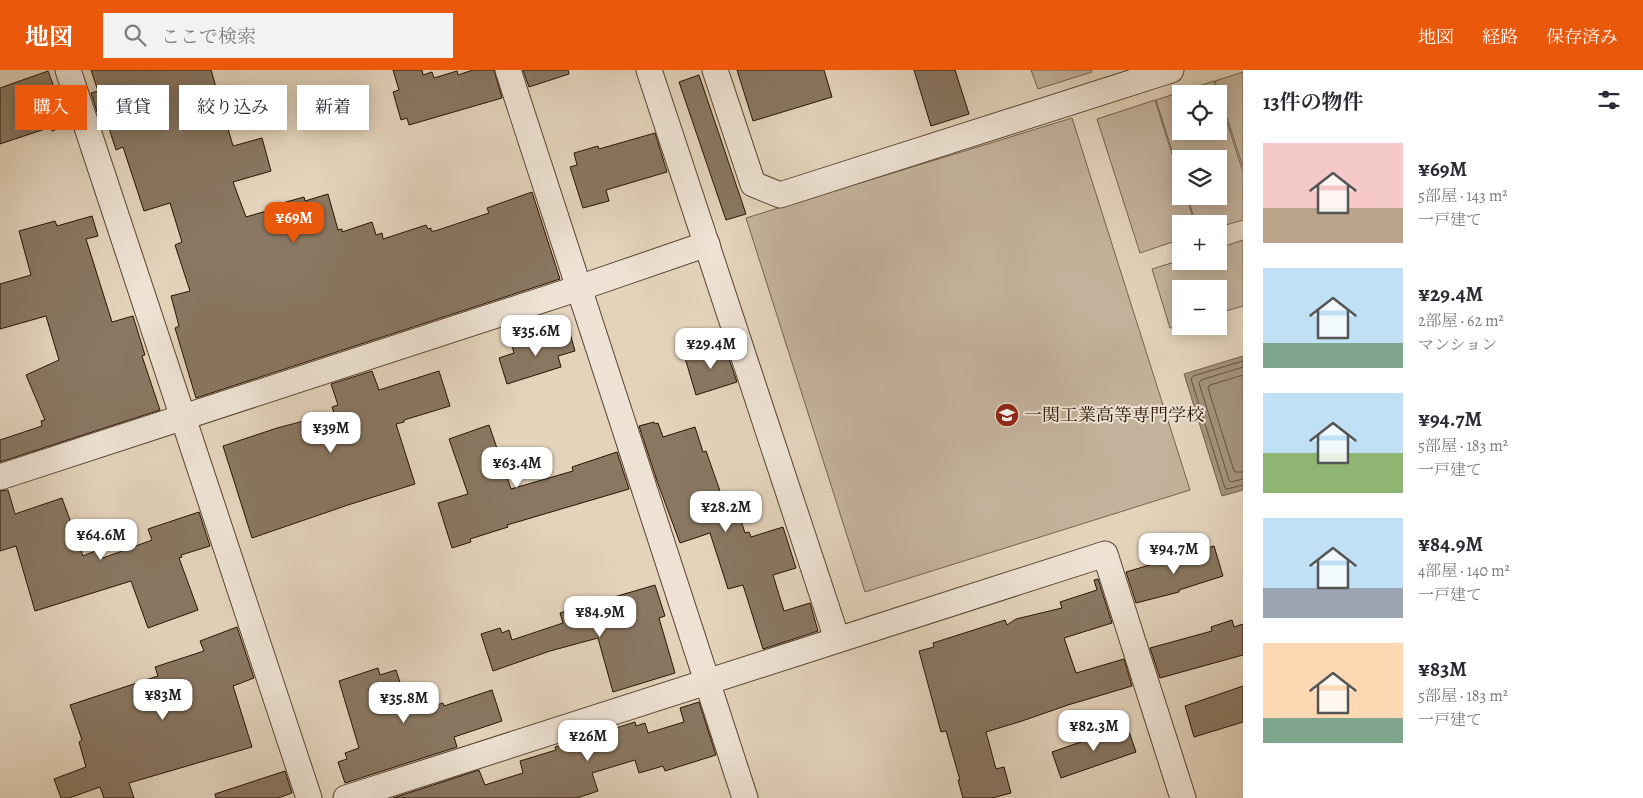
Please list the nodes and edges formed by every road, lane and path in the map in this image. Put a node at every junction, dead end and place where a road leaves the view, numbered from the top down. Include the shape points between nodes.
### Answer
1 (68, 70) edge
2 (508, 70) edge
3 (649, 70) edge
4 (715, 70) edge
5 (1171, 70) edge
6 (707, 244) junction
7 (579, 288) junction
8 (182, 418) junction
9 (0, 477) edge
10 (837, 639) junction
11 (706, 681) junction
12 (310, 798) edge
13 (346, 798) edge
14 (745, 798) edge
15 (1183, 798) edge

1 - 8 street
2 - 7 street
3 - 6 street
4 - 5 street via 753,184 780,195
6 - 7 street
6 - 10 street
7 - 8 street
7 - 11 street
8 - 9 street
8 - 12 street
10 - 11 street
10 - 15 street via 1105,554
11 - 13 street
11 - 14 street

